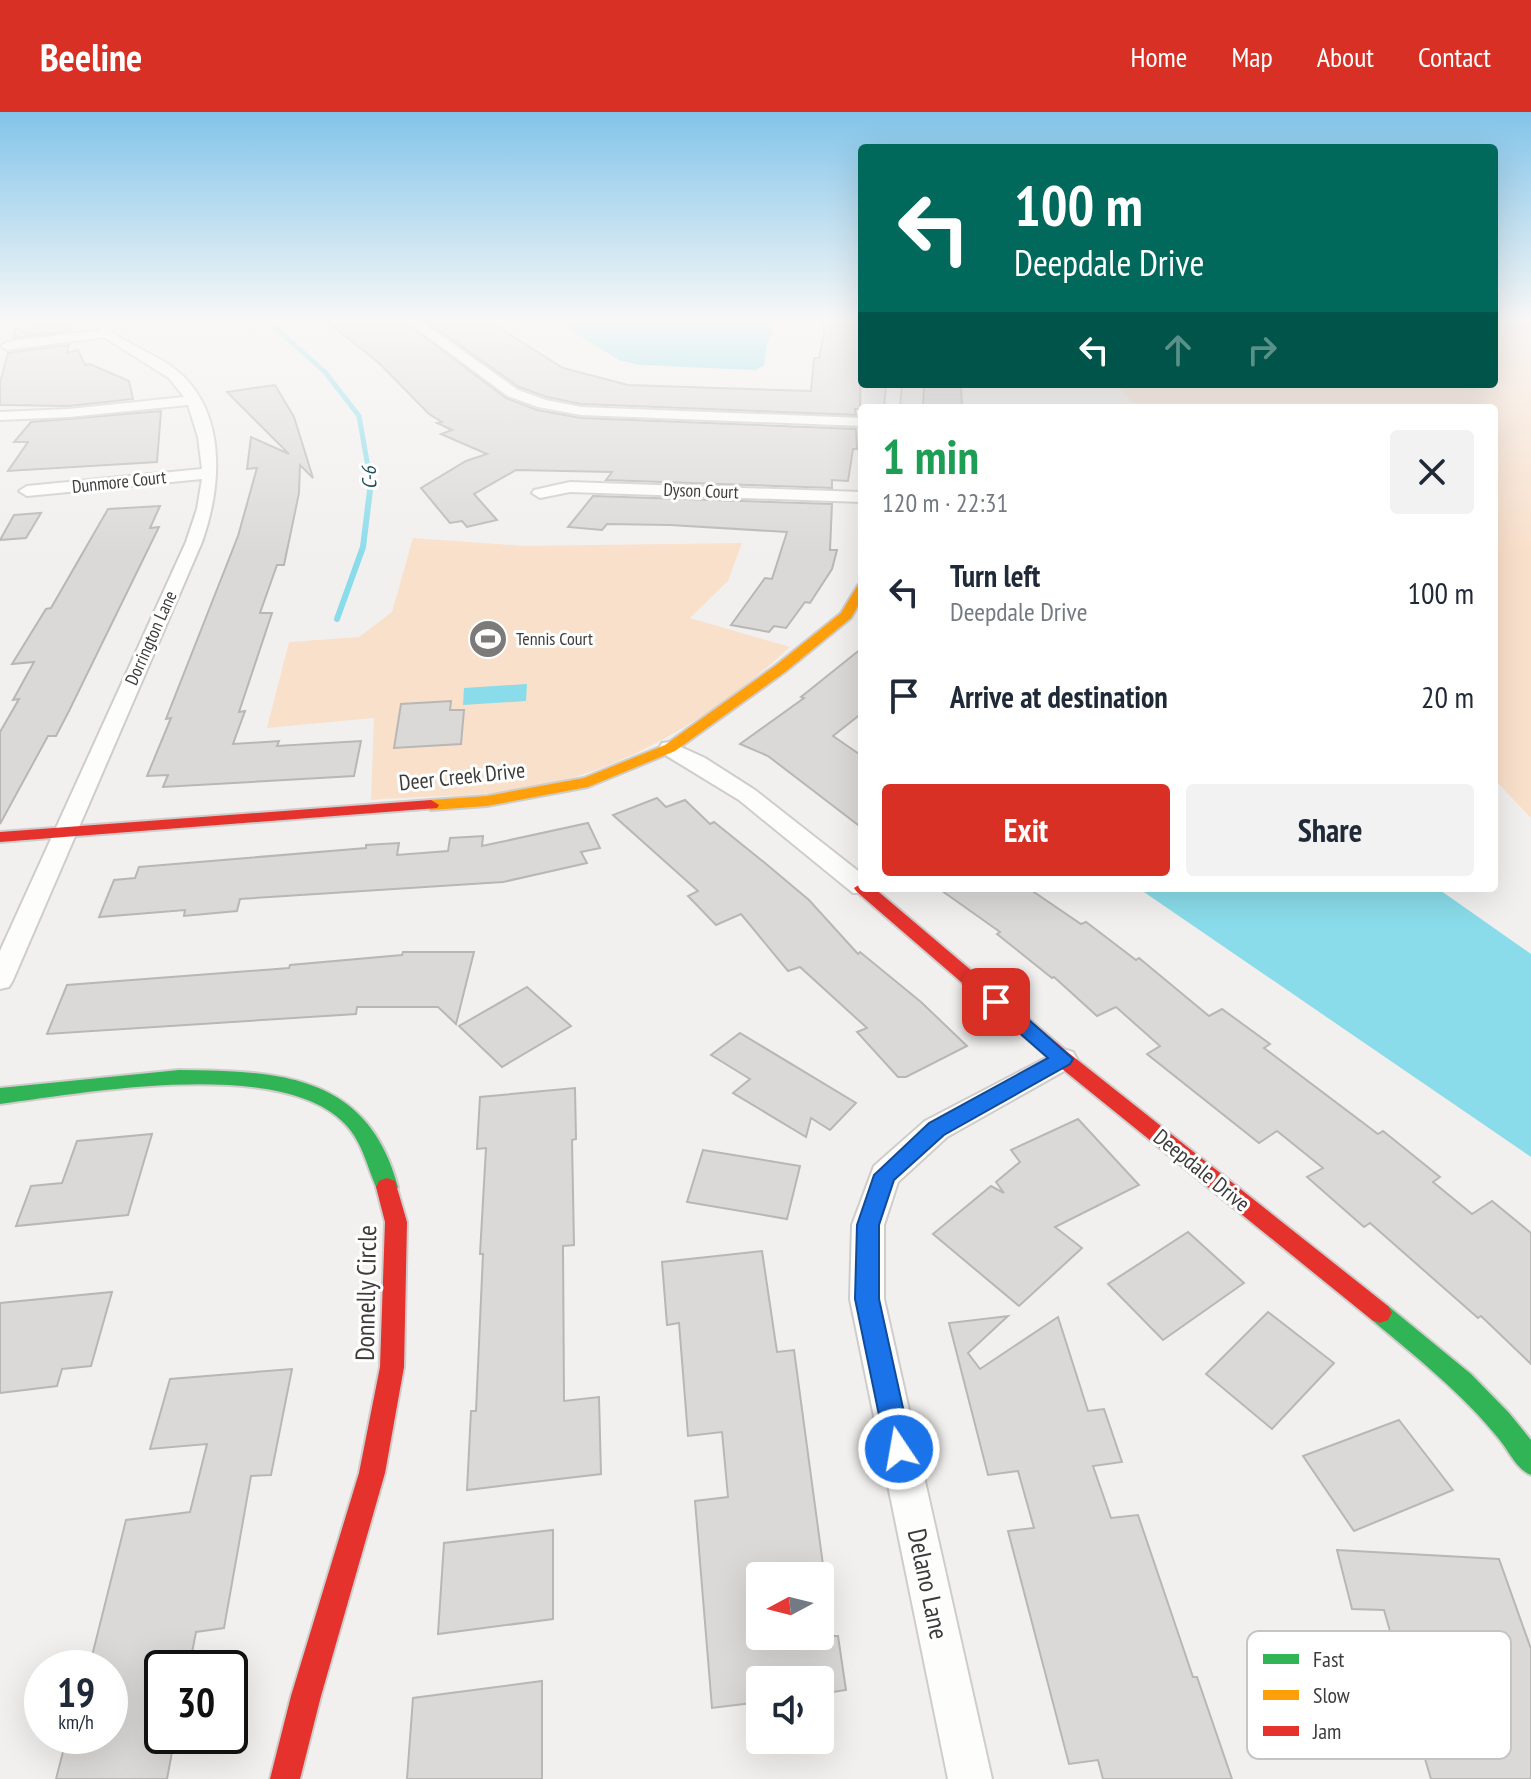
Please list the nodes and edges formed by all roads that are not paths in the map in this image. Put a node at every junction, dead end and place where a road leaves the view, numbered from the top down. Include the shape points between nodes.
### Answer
1 (193, 400) joint
2 (532, 400) edge
3 (0, 416) edge
4 (858, 422) edge
5 (211, 473) junction
6 (27, 491) dead end
7 (540, 493) dead end
8 (858, 497) edge
9 (858, 595) edge
10 (670, 748) junction
11 (64, 832) junction
12 (0, 837) edge
13 (858, 884) edge
14 (868, 892) edge
15 (0, 980) edge
16 (1063, 1059) junction
17 (0, 1096) edge
18 (1531, 1462) edge
19 (285, 1779) edge
20 (970, 1779) edge

1 - 3 street
1 - 5 street, Dorrington Lane
2 - 4 street via 581,411
5 - 6 street, Dunmore Court
5 - 11 street, Dorrington Lane via 194,542
7 - 8 street, Dyson Court via 570,487
9 - 10 street, Deer Creek Drive via 846,615 780,669
10 - 11 street, Deer Creek Drive via 588,782 487,801
10 - 13 street, Deepdale Drive via 770,808
11 - 12 street, Deer Creek Drive
11 - 15 street, Dorrington Lane
14 - 16 street, Deepdale Drive
16 - 18 street, Deepdale Drive via 1424,1348 1516,1437
16 - 20 street, Delano Lane via 936,1129 885,1175 868,1225 867,1299
17 - 19 street, Donnelly Circle via 180,1078 245,1079 304,1089 349,1114 381,1161 396,1222 392,1367 372,1473

